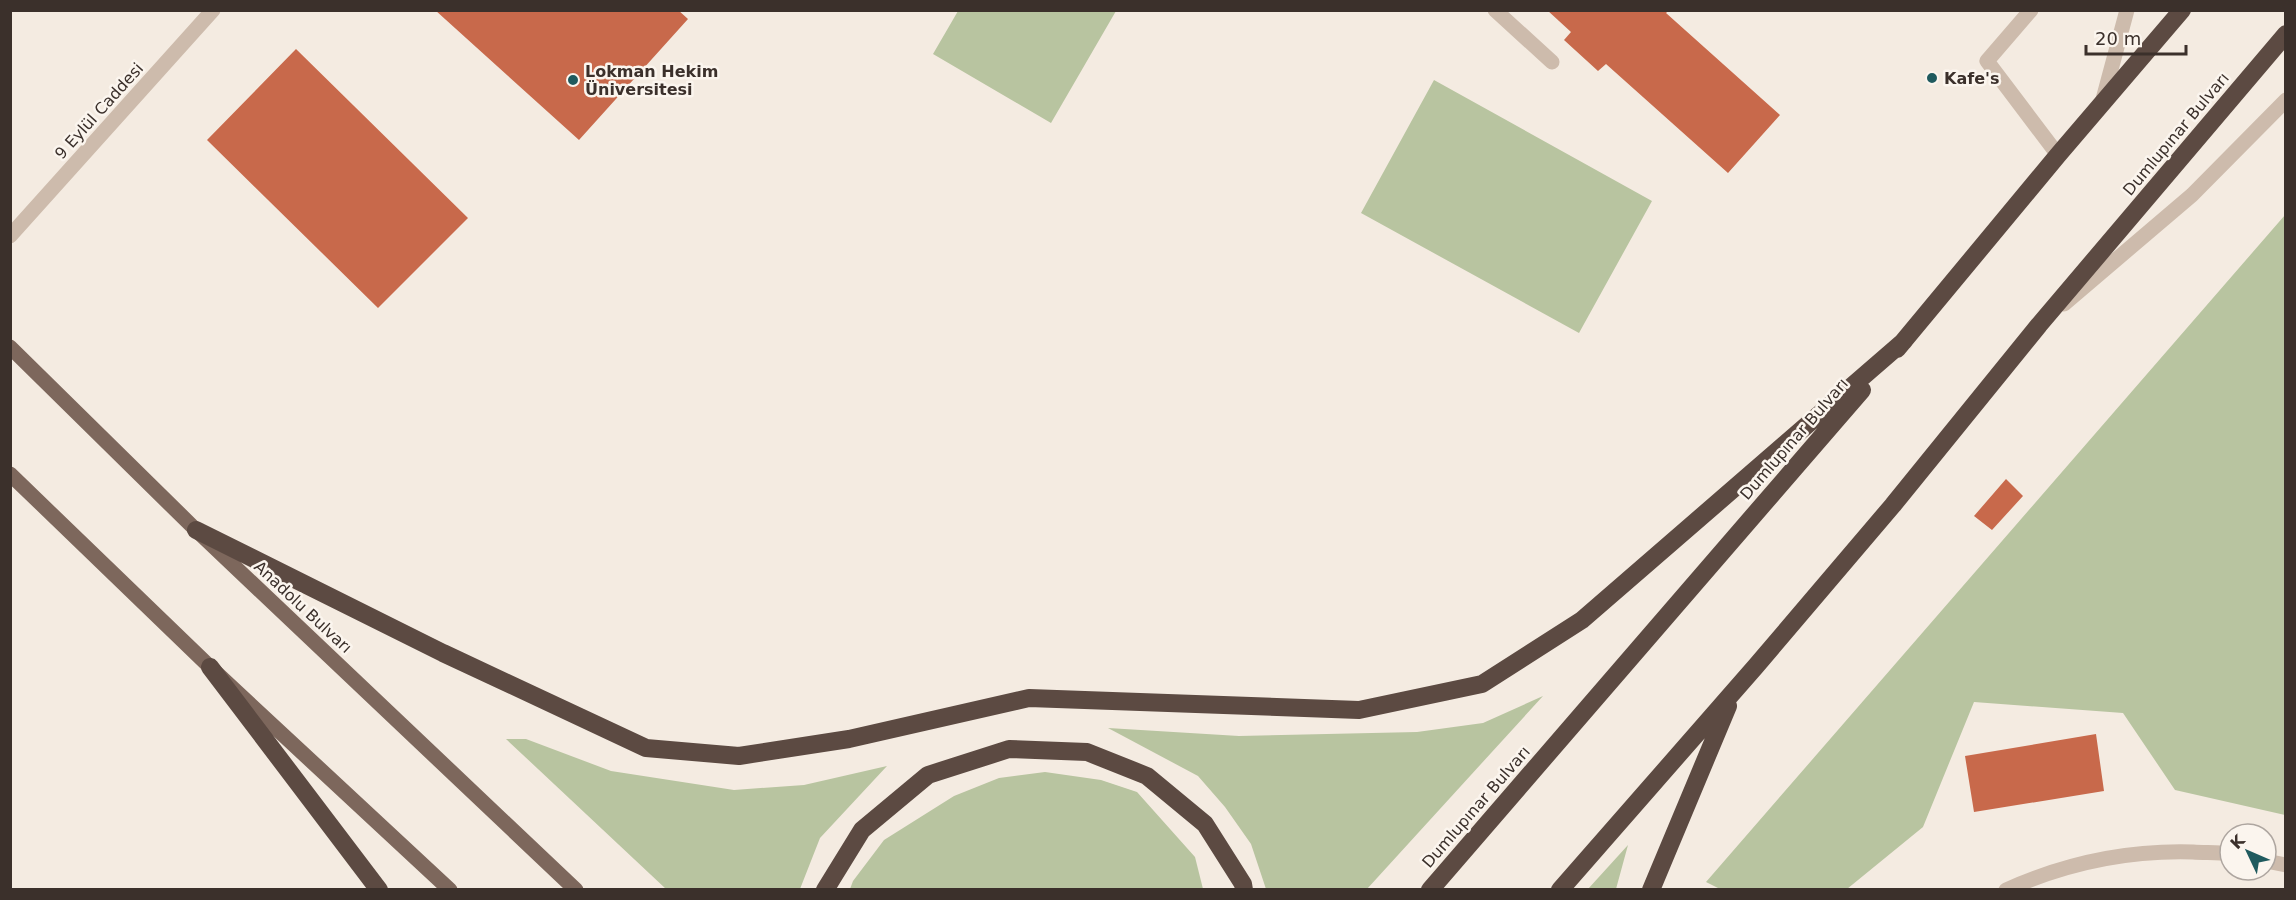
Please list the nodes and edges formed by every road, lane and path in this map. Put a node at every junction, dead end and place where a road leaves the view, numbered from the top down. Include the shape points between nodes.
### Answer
1 (213, 10) edge
2 (1495, 10) edge
3 (2031, 10) edge
4 (2127, 10) edge
5 (2182, 10) edge
6 (2286, 34) edge
7 (1552, 62) dead end
8 (2286, 100) edge
9 (2102, 103) junction
10 (2058, 154) junction
11 (10, 236) edge
12 (2039, 325) junction
13 (1904, 341) junction
14 (10, 347) edge
15 (10, 474) edge
16 (10, 488) edge
17 (45, 507) junction
18 (196, 530) junction
19 (210, 667) junction
20 (1734, 691) junction
21 (2218, 853) edge
22 (379, 890) edge
23 (450, 890) edge
24 (576, 890) edge
25 (825, 890) edge
26 (1244, 890) edge
27 (1430, 890) edge
28 (1560, 890) edge
29 (1651, 890) edge
30 (2006, 890) edge

1 - 11 street, 9 Eylül Caddesi
2 - 7 street
3 - 10 street via 1987,62
4 - 9 street
5 - 9 highway, Dumlupınar Bulvarı
6 - 12 highway, Dumlupınar Bulvarı
8 - 12 street via 2192,195
9 - 10 highway, Dumlupınar Bulvarı
10 - 13 highway, Dumlupınar Bulvarı
12 - 20 highway, Dumlupınar Bulvarı via 1893,505
13 - 18 highway via 1582,620 1482,684 1359,710 1029,698 849,739 739,756 646,748 443,653
13 - 27 highway, Dumlupınar Bulvarı
14 - 18 main road, Anadolu Bulvarı
15 - 17 main road
16 - 17 main road
17 - 19 main road
18 - 24 main road, Anadolu Bulvarı
19 - 22 highway
19 - 23 main road
20 - 28 highway, Dumlupınar Bulvarı
20 - 29 highway
21 - 30 street via 2163,851 2100,858 2039,875
25 - 26 highway via 862,830 928,775 1009,749 1087,752 1148,776 1206,824

